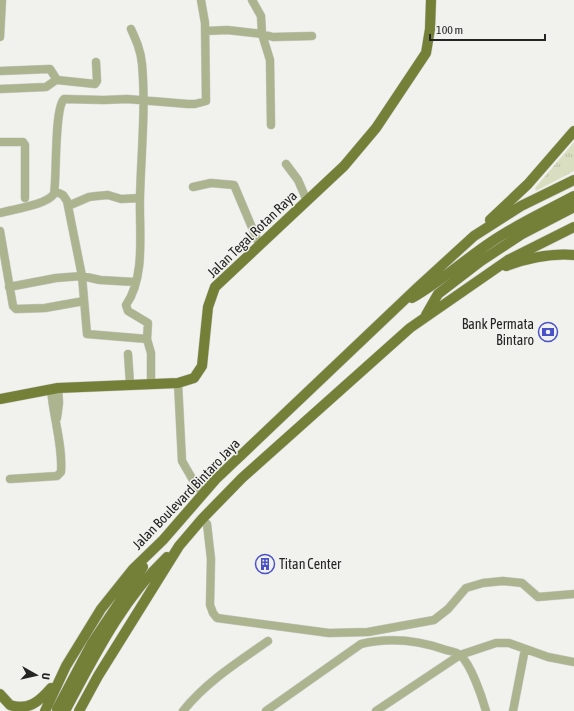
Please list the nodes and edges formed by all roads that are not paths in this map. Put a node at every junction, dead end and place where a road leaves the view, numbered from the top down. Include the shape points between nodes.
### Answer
1 (2, 0) edge
2 (201, 0) edge
3 (252, 0) edge
4 (430, 0) edge
5 (131, 29) dead end
6 (206, 31) junction
7 (262, 34) junction
8 (312, 36) dead end
9 (0, 37) edge
10 (96, 62) dead end
11 (0, 71) edge
12 (56, 80) junction
13 (0, 89) edge
14 (144, 101) junction
15 (271, 125) dead end
16 (574, 131) edge
17 (0, 142) edge
18 (286, 164) dead end
19 (574, 180) edge
20 (193, 187) dead end
21 (55, 191) junction
22 (574, 196) edge
23 (25, 198) dead end
24 (140, 198) junction
25 (307, 201) junction
26 (68, 206) junction
27 (574, 207) edge
28 (0, 213) edge
29 (574, 227) edge
30 (0, 231) edge
31 (474, 236) junction
32 (260, 244) junction
33 (574, 255) edge
34 (495, 270) junction
35 (458, 272) junction
36 (4, 276) edge
37 (82, 276) junction
38 (135, 282) junction
39 (10, 287) junction
40 (84, 301) junction
41 (398, 306) junction
42 (425, 316) junction
43 (147, 339) junction
44 (128, 354) dead end
45 (151, 383) junction
46 (178, 383) junction
47 (130, 384) junction
48 (55, 389) junction
49 (0, 399) edge
50 (10, 479) dead end
51 (203, 493) junction
52 (202, 519) junction
53 (163, 540) junction
54 (179, 546) junction
55 (574, 594) edge
56 (268, 641) dead end
57 (525, 649) junction
58 (460, 655) junction
59 (574, 662) edge
60 (57, 682) junction
61 (0, 694) edge
62 (9, 708) edge
63 (61, 710) edge
64 (45, 711) edge
65 (79, 711) edge
66 (183, 711) edge
67 (266, 711) edge
68 (376, 711) edge
69 (486, 711) edge
70 (513, 711) edge

1 - 9 street
2 - 6 street
3 - 7 street via 261,16
4 - 25 main road, Jalan Tegal Rotan Raya via 428,46 421,62 362,147
5 - 14 street via 142,63
6 - 7 street via 227,30
6 - 14 street via 206,101 188,104
7 - 8 street via 278,37
7 - 15 street via 270,60
10 - 12 street via 95,84
11 - 12 street via 50,69
12 - 13 street via 46,87
14 - 21 street via 62,100 58,117
14 - 24 street
16 - 31 main road via 528,184
17 - 23 street via 19,141 26,145
18 - 25 street via 298,180
19 - 31 main road, Jalan Boulevard Bintaro Jaya via 521,206
20 - 32 street via 211,182 234,185
21 - 26 street via 66,197
21 - 28 street via 51,199 44,202
22 - 35 main road, Jalan Boulevard Bintaro Jaya via 505,233
24 - 26 street via 97,196
24 - 38 street via 140,256
25 - 32 main road, Jalan Tegal Rotan Raya
26 - 37 street
27 - 35 main road, Jalan Boulevard Bintaro Jaya
29 - 34 main road, Jalan Boulevard Bintaro Jaya via 526,250
30 - 36 street
31 - 41 main road, Jalan Boulevard Bintaro Jaya
32 - 46 main road, Jalan Tegal Rotan Raya via 215,287 208,307 202,366 194,378
33 - 34 main road via 542,256
34 - 42 main road, Jalan Boulevard Bintaro Jaya
35 - 41 main road, Jalan Boulevard Bintaro Jaya
35 - 42 main road, Jalan Boulevard Bintaro Jaya via 438,294
36 - 39 street
37 - 38 street
37 - 39 street
37 - 40 street
38 - 43 street via 132,296 126,305 128,311 148,323
39 - 40 street via 12,306 16,309 45,308
40 - 43 street via 87,334
41 - 51 main road, Jalan Boulevard Bintaro Jaya
42 - 52 main road, Jalan Boulevard Bintaro Jaya via 298,426
43 - 45 street via 151,353
44 - 47 street
45 - 46 main road, Jalan Tegal Rotan Raya
45 - 47 main road, Jalan Tegal Rotan Raya
46 - 51 street via 182,462
47 - 48 main road, Jalan Tegal Rotan Raya
48 - 49 main road, Jalan Tegal Rotan Raya
48 - 50 street via 52,404 62,468 59,475
51 - 53 main road, Jalan Boulevard Bintaro Jaya
52 - 54 main road, Jalan Boulevard Bintaro Jaya
52 - 55 street via 207,524 211,559 210,605 217,618 329,633 368,632 434,620 448,609 466,588 483,583 522,583 538,597
53 - 60 main road, Jalan Boulevard Bintaro Jaya via 118,586 87,631
53 - 63 main road via 104,624
54 - 63 main road via 130,599
54 - 65 main road, Jalan Boulevard Bintaro Jaya
56 - 66 street via 229,668 193,698
57 - 58 street via 509,643 496,643
57 - 59 street via 566,662
57 - 70 street
58 - 67 street via 423,643 404,640 361,644
58 - 68 street
58 - 69 street via 475,678
60 - 62 main road via 34,704
60 - 64 main road, Jalan Boulevard Bintaro Jaya
61 - 62 main road

